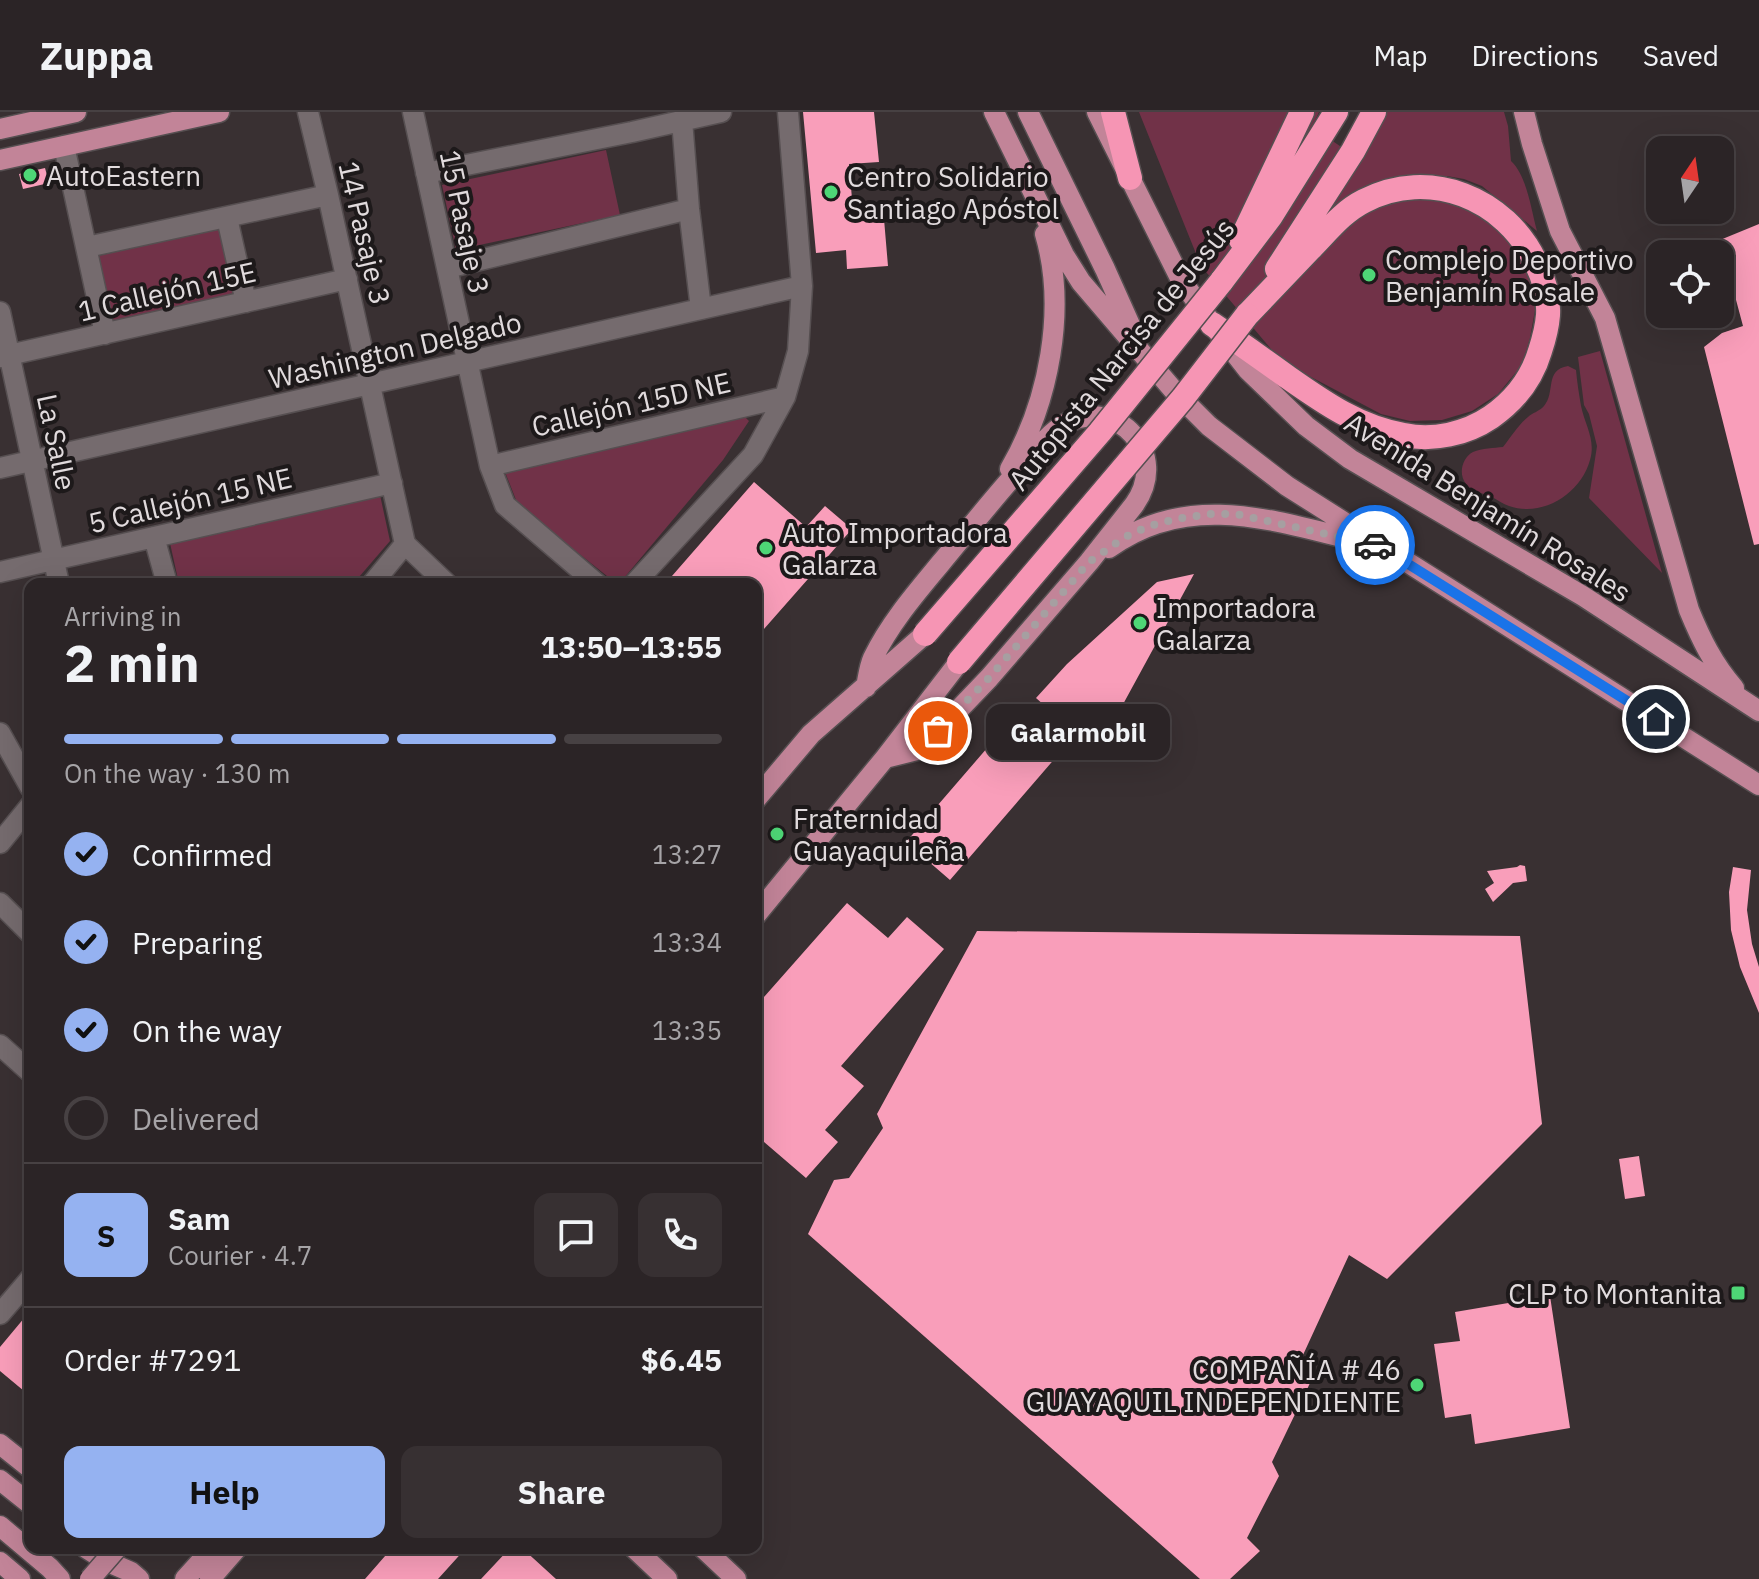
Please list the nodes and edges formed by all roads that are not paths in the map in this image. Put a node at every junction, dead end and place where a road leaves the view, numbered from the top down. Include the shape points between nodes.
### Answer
1 (76, 112) edge
2 (219, 112) edge
3 (308, 112) edge
4 (413, 112) edge
5 (721, 112) edge
6 (788, 112) edge
7 (994, 112) edge
8 (1028, 112) edge
9 (1097, 112) edge
10 (1113, 112) edge
11 (1302, 112) edge
12 (1336, 112) edge
13 (1374, 112) edge
14 (1524, 112) edge
15 (682, 120) junction
16 (0, 129) edge
17 (64, 146) junction
18 (0, 160) edge
19 (426, 173) junction
20 (1130, 178) junction
21 (1029, 184) junction
22 (328, 195) junction
23 (689, 209) junction
24 (227, 218) junction
25 (87, 247) junction
26 (447, 268) junction
27 (347, 279) junction
28 (1221, 282) junction
29 (802, 286) junction
30 (246, 302) junction
31 (701, 309) junction
32 (0, 312) edge
33 (1247, 315) junction
34 (1212, 324) junction
35 (105, 334) junction
36 (5, 356) edge
37 (1145, 358) junction
38 (467, 362) junction
39 (370, 384) junction
40 (785, 397) junction
41 (33, 461) junction
42 (490, 466) junction
43 (0, 468) edge
44 (392, 483) junction
45 (994, 498) junction
46 (154, 537) junction
47 (405, 544) junction
48 (1381, 547) junction
49 (54, 560) junction
50 (1089, 562) junction
51 (0, 572) edge
52 (58, 578) edge
53 (165, 578) edge
54 (377, 578) edge
55 (441, 578) edge
56 (590, 578) edge
57 (640, 578) edge
58 (925, 634) joint
59 (959, 662) joint
60 (866, 687) junction
61 (1753, 707) edge
62 (0, 733) edge
63 (885, 758) junction
64 (24, 776) edge
65 (1759, 785) edge
66 (762, 792) edge
67 (24, 813) edge
68 (0, 843) edge
69 (0, 903) edge
70 (762, 908) edge
71 (24, 927) edge
72 (0, 1045) edge
73 (24, 1067) edge
74 (24, 1286) edge
75 (0, 1314) edge
76 (0, 1444) edge
77 (24, 1463) edge
78 (0, 1480) edge
79 (24, 1499) edge
80 (0, 1526) edge
81 (24, 1546) edge
82 (33, 1554) edge
83 (95, 1554) edge
84 (112, 1554) edge
85 (208, 1554) edge
86 (232, 1554) edge
87 (640, 1554) edge
88 (709, 1554) edge
89 (0, 1562) edge
90 (20, 1579) edge
91 (60, 1579) edge
92 (90, 1579) edge
93 (139, 1579) edge
94 (185, 1579) edge
95 (210, 1579) edge
96 (667, 1579) edge
97 (736, 1579) edge

1 - 16 main road
2 - 17 main road
3 - 22 street, 14 Pasaje 3
4 - 19 street, 15 Pasaje 3
5 - 15 street
6 - 29 street
7 - 21 main road
8 - 37 main road
9 - 20 main road, Avenida Benjamín Rosales
10 - 20 highway
11 - 28 highway
12 - 28 highway, Autopista Narcisa de Jesús via 1271,216
13 - 33 highway
14 - 61 main road via 1560,231 1605,318 1689,610 1718,669
15 - 19 street
15 - 23 street
17 - 18 main road
17 - 25 street
19 - 26 street, 15 Pasaje 3
20 - 34 main road, Avenida Benjamín Rosales via 1180,278
21 - 37 main road via 1081,282
21 - 45 main road via 1054,280 1052,346 1037,408
22 - 24 street
22 - 27 street, 14 Pasaje 3
23 - 26 street
23 - 31 street
24 - 25 street
24 - 30 street
25 - 35 street
26 - 38 street, 15 Pasaje 3
27 - 30 street, 1 Callejón 15E
27 - 39 street, 14 Pasaje 3
28 - 58 highway, Autopista Narcisa de Jesús, bridge
29 - 31 street, Washington Delgado
29 - 40 street via 798,351
30 - 35 street, 1 Callejón 15E
31 - 38 street, Washington Delgado
32 - 36 street, La Salle
33 - 34 highway via 1342,216 1387,192 1429,187 1450,189 1487,205 1522,237 1541,273 1548,314 1533,370 1499,412 1483,423 1424,437 1358,422
33 - 59 highway, bridge
34 - 61 main road, Avenida Benjamín Rosales via 1248,370 1306,426 1350,459 1583,596
35 - 36 street, 1 Callejón 15E
36 - 41 street, La Salle
37 - 48 main road via 1200,418 1245,456
38 - 39 street, Washington Delgado
38 - 42 street, 15 Pasaje 3
39 - 41 street, Washington Delgado
39 - 44 street, 14 Pasaje 3
40 - 42 street, Callejón 15D NE
40 - 57 street via 753,455
41 - 43 street, Washington Delgado
41 - 49 street, La Salle
42 - 56 street, 15 Pasaje 3 via 505,505
44 - 46 street, 5 Callejón 15 NE
44 - 47 street, 14 Pasaje 3
45 - 50 main road via 1065,424 1101,417 1129,430 1145,456 1144,485
45 - 60 main road via 904,607 872,660
46 - 49 street, 5 Callejón 15 NE
46 - 53 street
47 - 54 street
47 - 55 street
48 - 50 main road via 1261,518 1209,514 1149,526
48 - 65 main road
49 - 51 street, 5 Callejón 15 NE
49 - 52 street, La Salle
50 - 63 main road via 921,749
58 - 60 main road, Autopista Narcisa de Jesús
59 - 63 main road
60 - 66 main road, Autopista Narcisa de Jesús via 811,734
62 - 64 street
63 - 70 main road
67 - 68 street
69 - 71 street
72 - 73 street
74 - 75 street
76 - 77 main road
78 - 79 main road
80 - 81 main road
82 - 91 main road
83 - 93 main road
84 - 92 main road, bridge
85 - 94 main road
86 - 95 main road
87 - 96 main road
88 - 97 main road
89 - 90 main road

